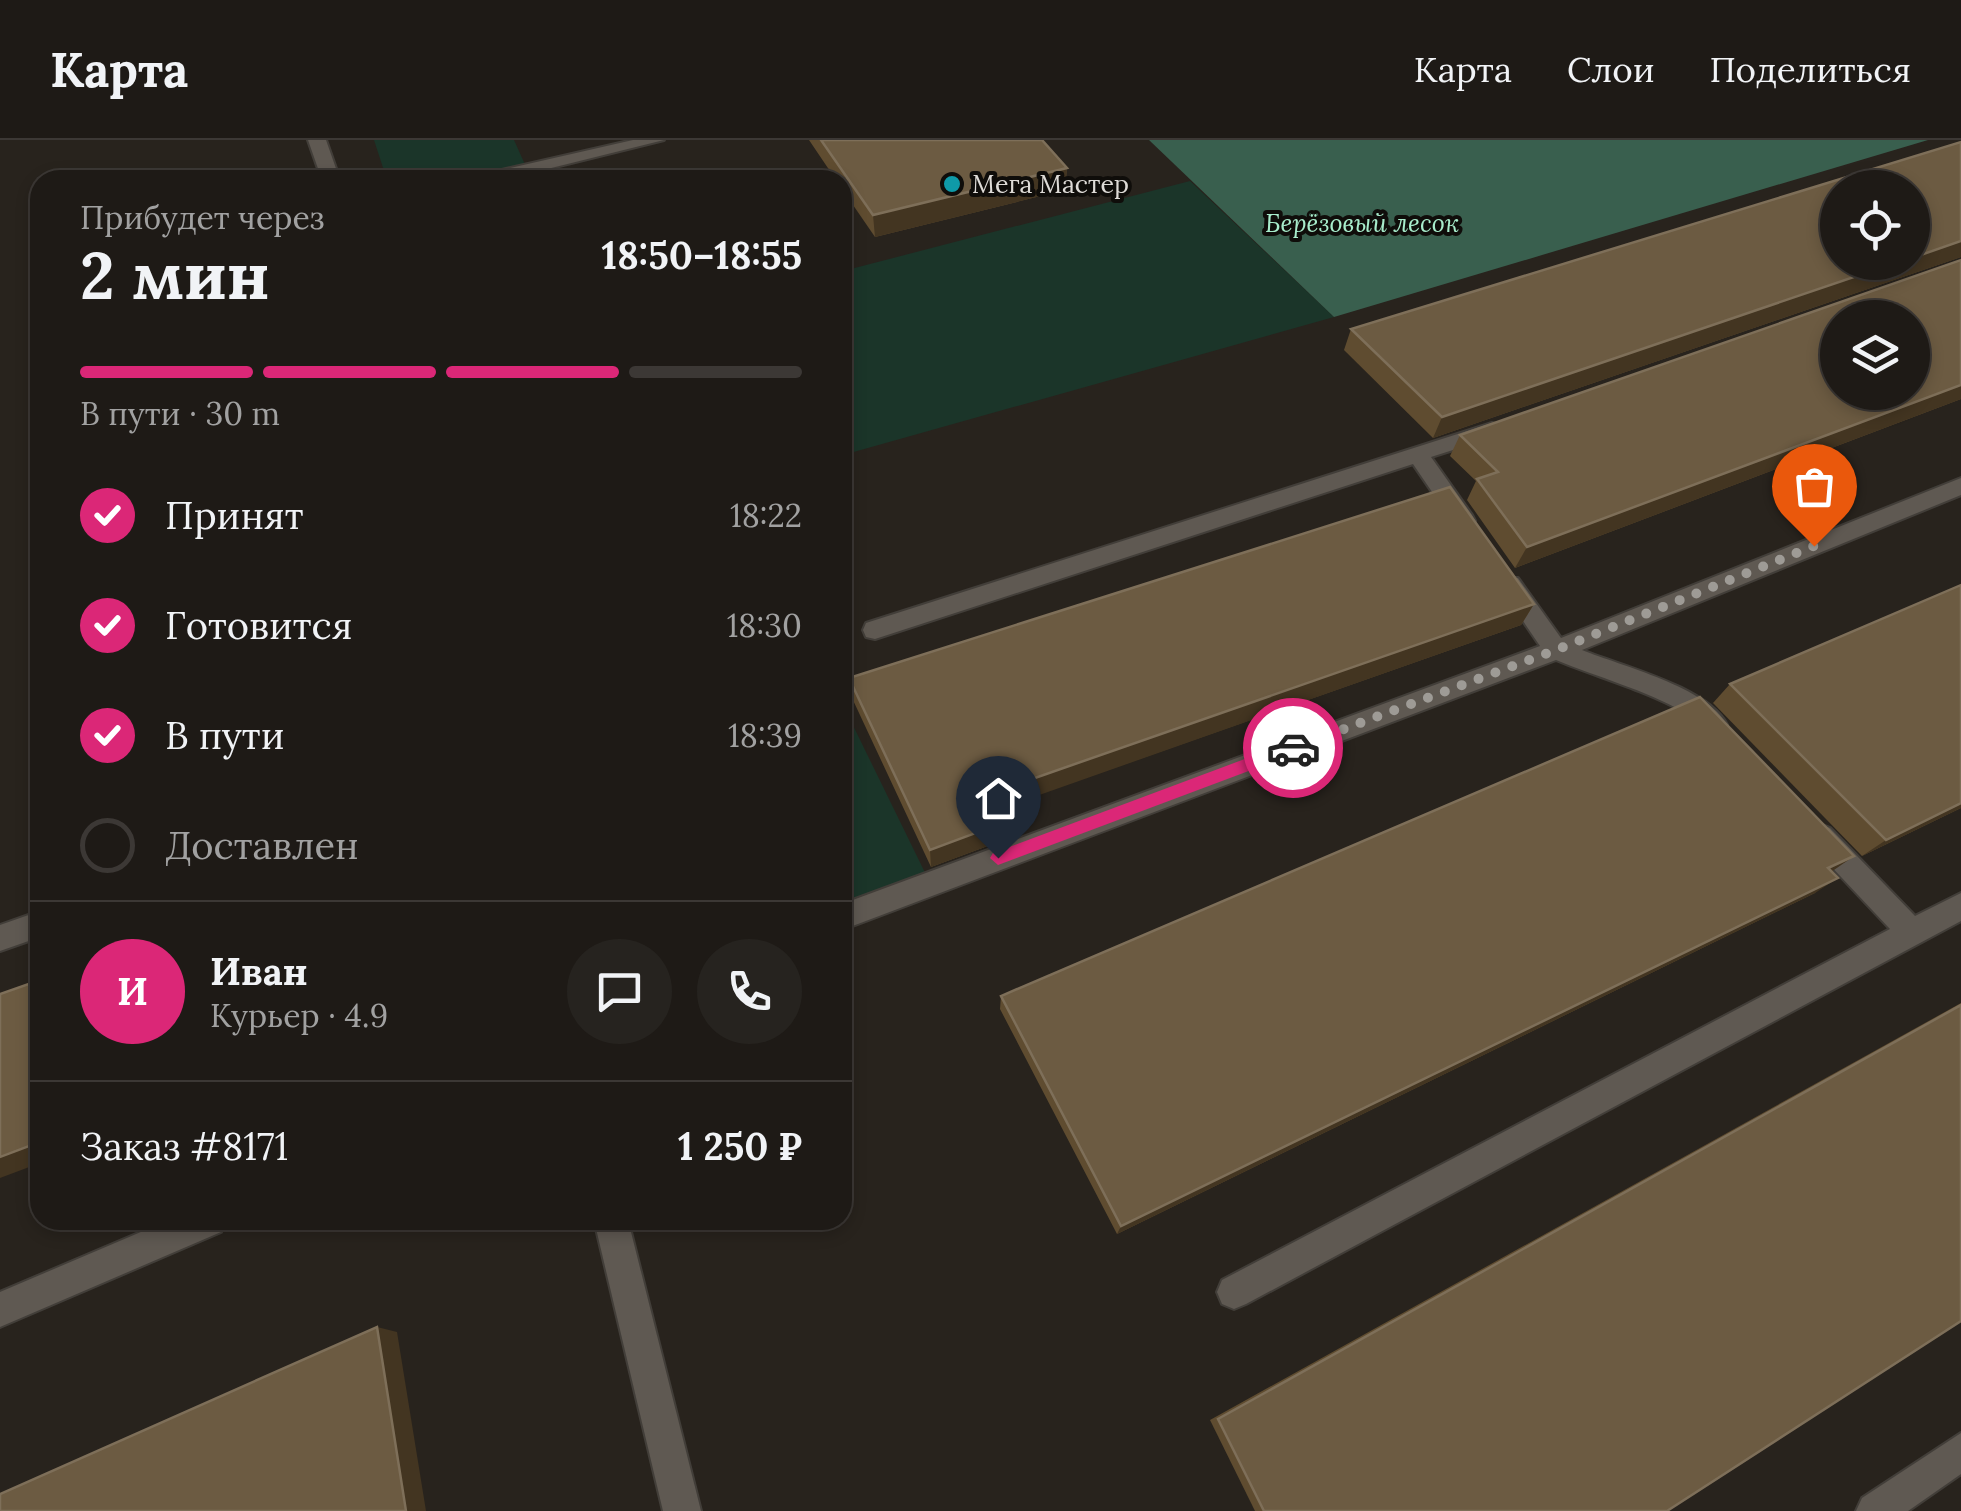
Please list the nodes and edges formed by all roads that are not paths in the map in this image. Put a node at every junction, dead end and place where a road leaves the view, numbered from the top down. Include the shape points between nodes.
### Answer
1 (317, 140) edge
2 (655, 140) edge
3 (328, 170) edge
4 (524, 170) edge
5 (1512, 422) edge
6 (1418, 456) junction
7 (1961, 486) edge
8 (1476, 536) edge
9 (1498, 569) edge
10 (875, 630) dead end
11 (1556, 650) junction
12 (1736, 748) edge
13 (1804, 819) edge
14 (1961, 906) edge
15 (852, 914) edge
16 (30, 928) edge
17 (1912, 932) junction
18 (0, 938) edge
19 (186, 1230) edge
20 (613, 1230) edge
21 (1234, 1292) dead end
22 (0, 1310) edge
23 (1961, 1452) edge
24 (682, 1511) edge
25 (1875, 1511) edge

1 - 3 street
2 - 4 street
5 - 6 street
6 - 8 street
6 - 10 street
7 - 11 street
9 - 11 street
11 - 12 street via 1695,706
11 - 15 street
13 - 17 street
14 - 17 street
16 - 18 street
17 - 21 street
19 - 22 street
20 - 24 street
23 - 25 street

